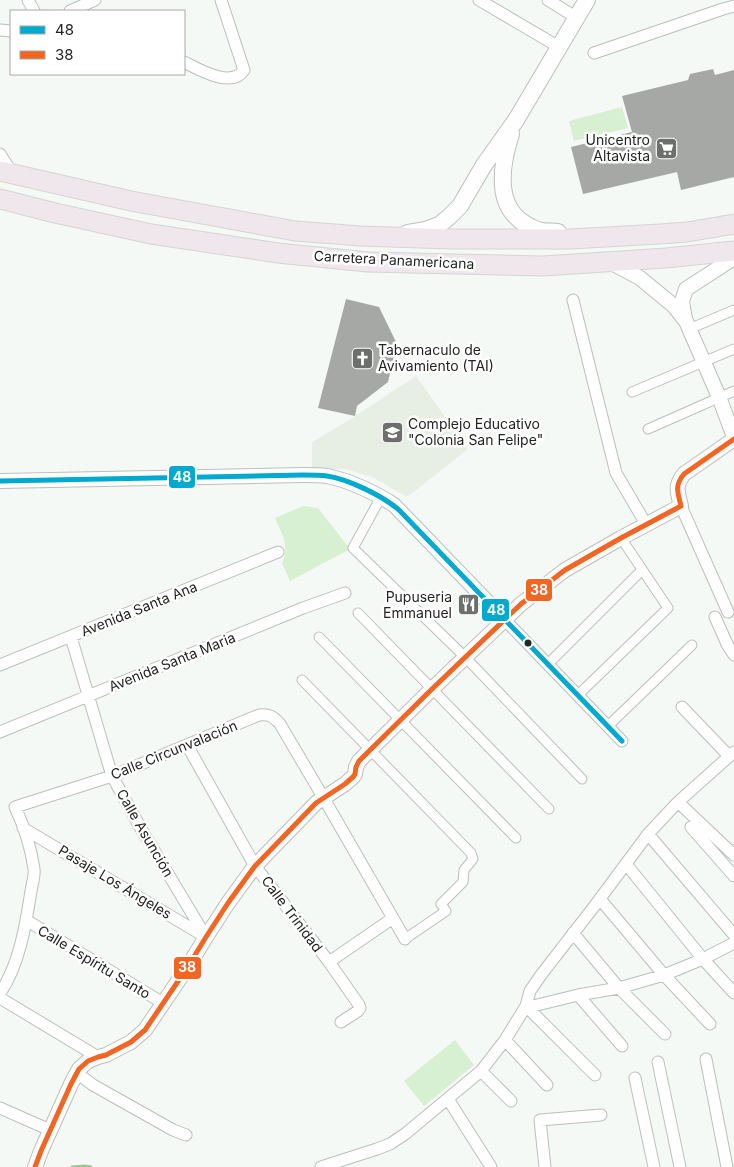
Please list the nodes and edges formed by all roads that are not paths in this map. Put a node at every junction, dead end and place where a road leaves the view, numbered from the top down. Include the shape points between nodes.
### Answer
1 (95, 0) edge
2 (222, 0) edge
3 (479, 0) edge
4 (548, 0) edge
5 (587, 0) edge
6 (726, 5) edge
7 (74, 6) edge
8 (576, 18) junction
9 (559, 47) junction
10 (594, 53) dead end
11 (185, 62) edge
12 (516, 120) junction
13 (0, 154) edge
14 (6, 173) edge
15 (0, 199) edge
16 (131, 201) junction
17 (179, 210) junction
18 (734, 224) edge
19 (128, 230) junction
20 (660, 234) junction
21 (361, 236) junction
22 (177, 238) junction
23 (734, 251) edge
24 (734, 258) edge
25 (610, 262) junction
26 (573, 300) dead end
27 (734, 310) edge
28 (687, 324) junction
29 (734, 349) edge
30 (703, 361) junction
31 (734, 391) edge
32 (632, 392) dead end
33 (719, 397) junction
34 (648, 429) dead end
35 (734, 438) edge
36 (0, 481) edge
37 (381, 497) junction
38 (681, 506) junction
39 (646, 524) junction
40 (621, 538) junction
41 (278, 552) dead end
42 (642, 570) junction
43 (345, 593) dead end
44 (731, 611) edge
45 (358, 613) dead end
46 (504, 619) junction
47 (71, 637) junction
48 (319, 637) dead end
49 (692, 645) dead end
50 (734, 655) edge
51 (465, 658) junction
52 (548, 664) junction
53 (0, 665) edge
54 (302, 680) dead end
55 (432, 689) junction
56 (578, 695) junction
57 (88, 696) junction
58 (682, 707) dead end
59 (401, 719) junction
60 (608, 726) junction
61 (0, 732) edge
62 (622, 741) dead end
63 (187, 745) junction
64 (370, 750) junction
65 (731, 754) edge
66 (112, 776) junction
67 (582, 779) dead end
68 (324, 797) junction
69 (678, 802) junction
70 (549, 809) dead end
71 (691, 827) dead end
72 (23, 828) junction
73 (648, 834) junction
74 (516, 838) dead end
75 (734, 855) edge
76 (626, 864) junction
77 (255, 866) junction
78 (734, 876) edge
79 (600, 899) junction
80 (392, 918) junction
81 (26, 920) junction
82 (573, 933) junction
83 (734, 935) edge
84 (206, 937) junction
85 (405, 939) joint
86 (734, 943) edge
87 (703, 959) junction
88 (329, 962) junction
89 (664, 975) junction
90 (535, 983) junction
91 (619, 988) junction
92 (734, 992) edge
93 (0, 993) edge
94 (578, 995) junction
95 (0, 998) edge
96 (549, 1002) junction
97 (163, 1003) junction
98 (526, 1006) junction
99 (341, 1022) dead end
100 (710, 1024) dead end
101 (665, 1034) dead end
102 (504, 1040) junction
103 (622, 1046) dead end
104 (98, 1057) junction
105 (706, 1059) dead end
106 (658, 1062) dead end
107 (481, 1071) junction
108 (77, 1073) junction
109 (595, 1075) dead end
110 (635, 1078) dead end
111 (547, 1086) dead end
112 (448, 1098) junction
113 (511, 1101) dead end
114 (0, 1108) edge
115 (601, 1115) dead end
116 (50, 1130) junction
117 (186, 1135) dead end
118 (35, 1167) edge
119 (322, 1167) edge
120 (491, 1167) edge
121 (545, 1167) edge
122 (654, 1167) edge
123 (680, 1167) edge
124 (727, 1167) edge

1 - 7 street
2 - 11 street via 243,73 225,79
3 - 9 street
4 - 8 street
5 - 8 main road
6 - 10 street
8 - 9 main road
9 - 12 main road
12 - 20 main road via 505,156 502,185 508,204 518,219 542,231
12 - 21 main road via 460,206 439,225 413,233
13 - 14 street
14 - 16 highway, Carretera Panamericana
15 - 19 highway, Carretera Panamericana
16 - 17 highway, Carretera Panamericana
16 - 19 highway via 136,215
17 - 21 highway, Carretera Panamericana via 294,231
17 - 22 highway via 170,220 171,230
18 - 20 highway, Carretera Panamericana
19 - 22 highway, Carretera Panamericana
20 - 21 highway, Carretera Panamericana via 492,240
22 - 25 highway, Carretera Panamericana via 368,262 543,266
23 - 25 highway, Carretera Panamericana
24 - 28 street via 686,289 682,301
25 - 28 street via 640,278 674,306
26 - 39 street via 616,473
27 - 28 street
28 - 30 street
29 - 30 street
30 - 32 street
30 - 33 street
31 - 33 street
33 - 34 street
33 - 35 street
35 - 38 street via 684,474 677,488
36 - 37 street via 328,476
37 - 46 street via 399,510
37 - 51 street via 353,548
38 - 39 street
38 - 44 street
39 - 40 street
40 - 42 street
40 - 46 street via 565,570
41 - 47 street, Avenida Santa Ana
42 - 52 street
42 - 56 street via 668,608
43 - 57 street, Avenida Santa Maria
44 - 50 street via 712,618
45 - 55 street
46 - 51 street
46 - 52 street
47 - 53 street, Avenida Santa Ana
47 - 57 street, Calle Asunción
48 - 59 street
49 - 60 street
51 - 55 street
51 - 67 street
52 - 56 street
54 - 64 street
55 - 59 street
55 - 70 street
56 - 60 street
57 - 61 street, Avenida Santa Maria
57 - 66 street, Calle Asunción
58 - 65 street
59 - 64 street
59 - 74 street
60 - 62 street
63 - 66 street, Calle Circunvalación
63 - 68 street, Calle Circunvalación via 266,714 280,724
63 - 77 street, Calle Trinidad
64 - 68 street via 356,763 353,777
64 - 85 street via 474,859 464,870 463,882 440,904 446,911
65 - 69 street
66 - 72 street, Calle Circunvalación via 15,806
66 - 84 street, Calle Asunción
68 - 77 street
68 - 80 street, Calle Circunvalación
69 - 73 street
69 - 75 street
71 - 78 street
72 - 81 street, Calle Circunvalación via 34,871
72 - 84 street, Pasaje Los Ángeles
73 - 76 street
73 - 83 street
76 - 79 street
76 - 87 street
77 - 84 street
77 - 88 street, Calle Trinidad
79 - 82 street
79 - 89 street
80 - 85 street, Calle Circunvalación
80 - 88 street
81 - 93 street, Calle Circunvalación via 14,967
81 - 97 street, Calle Espíritu Santo
82 - 90 street
82 - 91 street
84 - 97 street
86 - 87 street
87 - 89 street
87 - 92 street
88 - 99 street, Calle Trinidad via 360,1008
89 - 91 street
89 - 100 street
90 - 96 street
90 - 98 street
91 - 94 street
91 - 101 street
94 - 96 street
94 - 103 street
95 - 104 street
96 - 98 street
97 - 104 street via 139,1036
98 - 102 street
98 - 109 street
102 - 107 street
102 - 111 street
104 - 108 street
105 - 124 street
106 - 123 street
107 - 112 street
107 - 113 street
108 - 116 street
108 - 117 street via 100,1089
110 - 122 street
112 - 119 street via 390,1144
112 - 120 street
114 - 116 street
115 - 121 street via 540,1120
116 - 118 street

